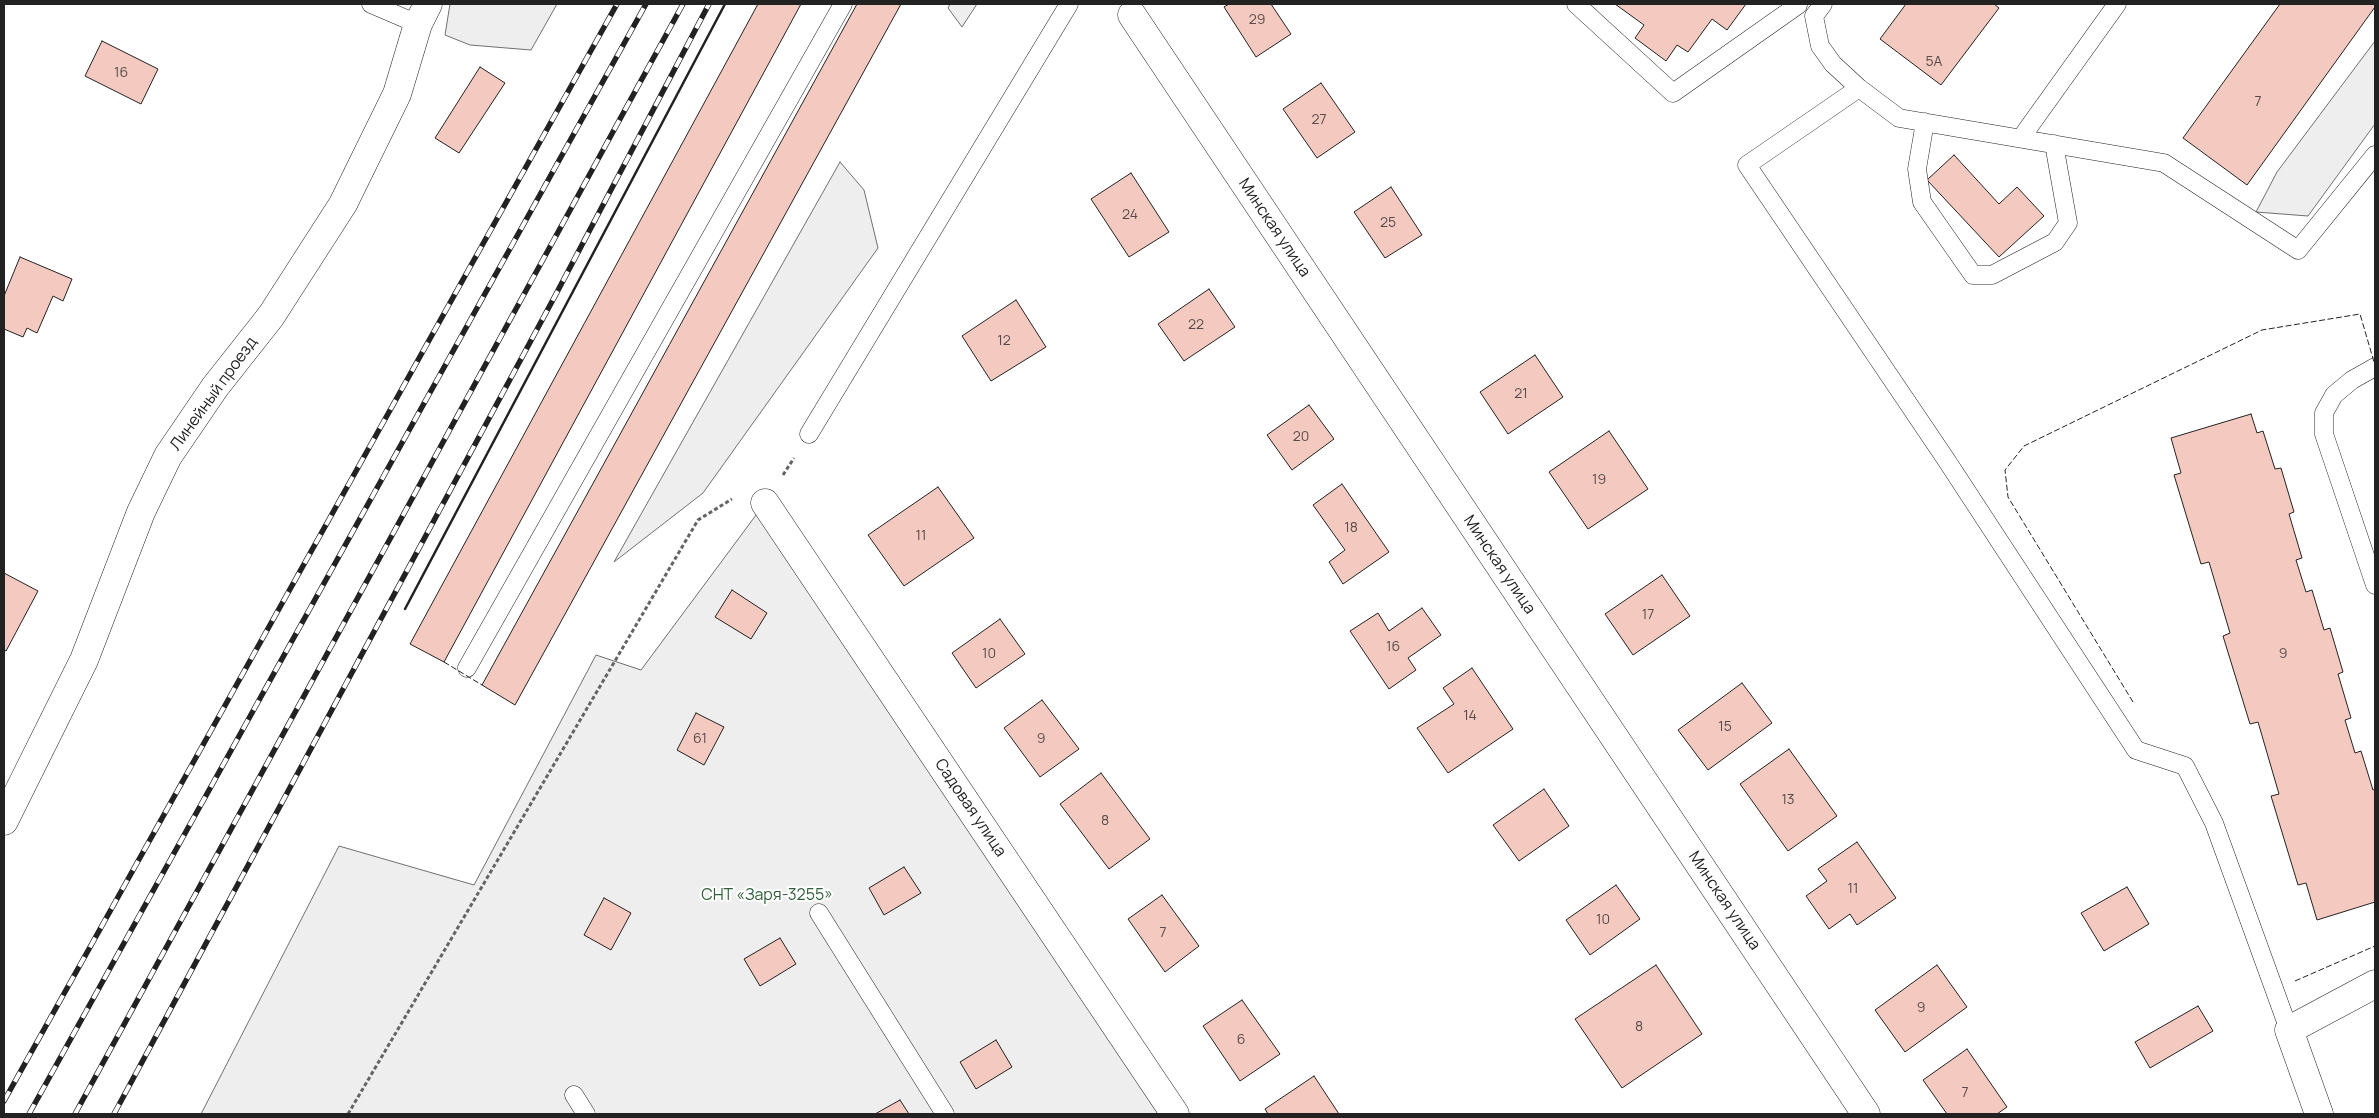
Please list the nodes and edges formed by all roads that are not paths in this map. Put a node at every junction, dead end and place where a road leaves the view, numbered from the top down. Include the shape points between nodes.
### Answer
1 (371, 4) edge
2 (843, 4) edge
3 (1070, 4) edge
4 (1576, 4) edge
5 (1797, 4) edge
6 (2117, 4) edge
7 (1126, 9) edge
8 (1818, 10) edge
9 (423, 14) edge
10 (1859, 88) junction
11 (1926, 122) junction
12 (2021, 138) junction
13 (2054, 144) junction
14 (2375, 155) edge
15 (2375, 367) edge
16 (809, 434) road end
17 (765, 503) road end
18 (2375, 585) edge
19 (466, 668) dead end
20 (4, 821) edge
21 (819, 913) dead end
22 (2375, 984) edge
23 (2289, 1030) junction
24 (574, 1095) dead end
25 (586, 1114) edge
26 (945, 1114) edge
27 (1175, 1114) edge
28 (1866, 1114) edge
29 (2319, 1114) edge

1 - 9 lane
2 - 19 lane
3 - 16 lane
4 - 5 lane via 1673,93
5 - 8 lane
6 - 12 lane
7 - 28 street, Минская улица
8 - 10 lane via 1820,46 1833,64
9 - 20 street, Линейный проезд via 397,94 344,204 271,316 215,387 168,456 141,512 84,660
10 - 11 lane via 1899,118
10 - 23 lane via 1748,165 2136,750 2185,766 2214,823
11 - 12 lane
11 - 13 lane via 1917,169 1922,202 1973,275 1992,275 2055,242 2068,223
12 - 13 lane
13 - 14 lane via 2164,163 2298,250
15 - 18 lane via 2334,395 2324,413 2324,434
17 - 27 street, Садовая улица
21 - 26 lane
22 - 23 street
23 - 29 street
24 - 25 lane

